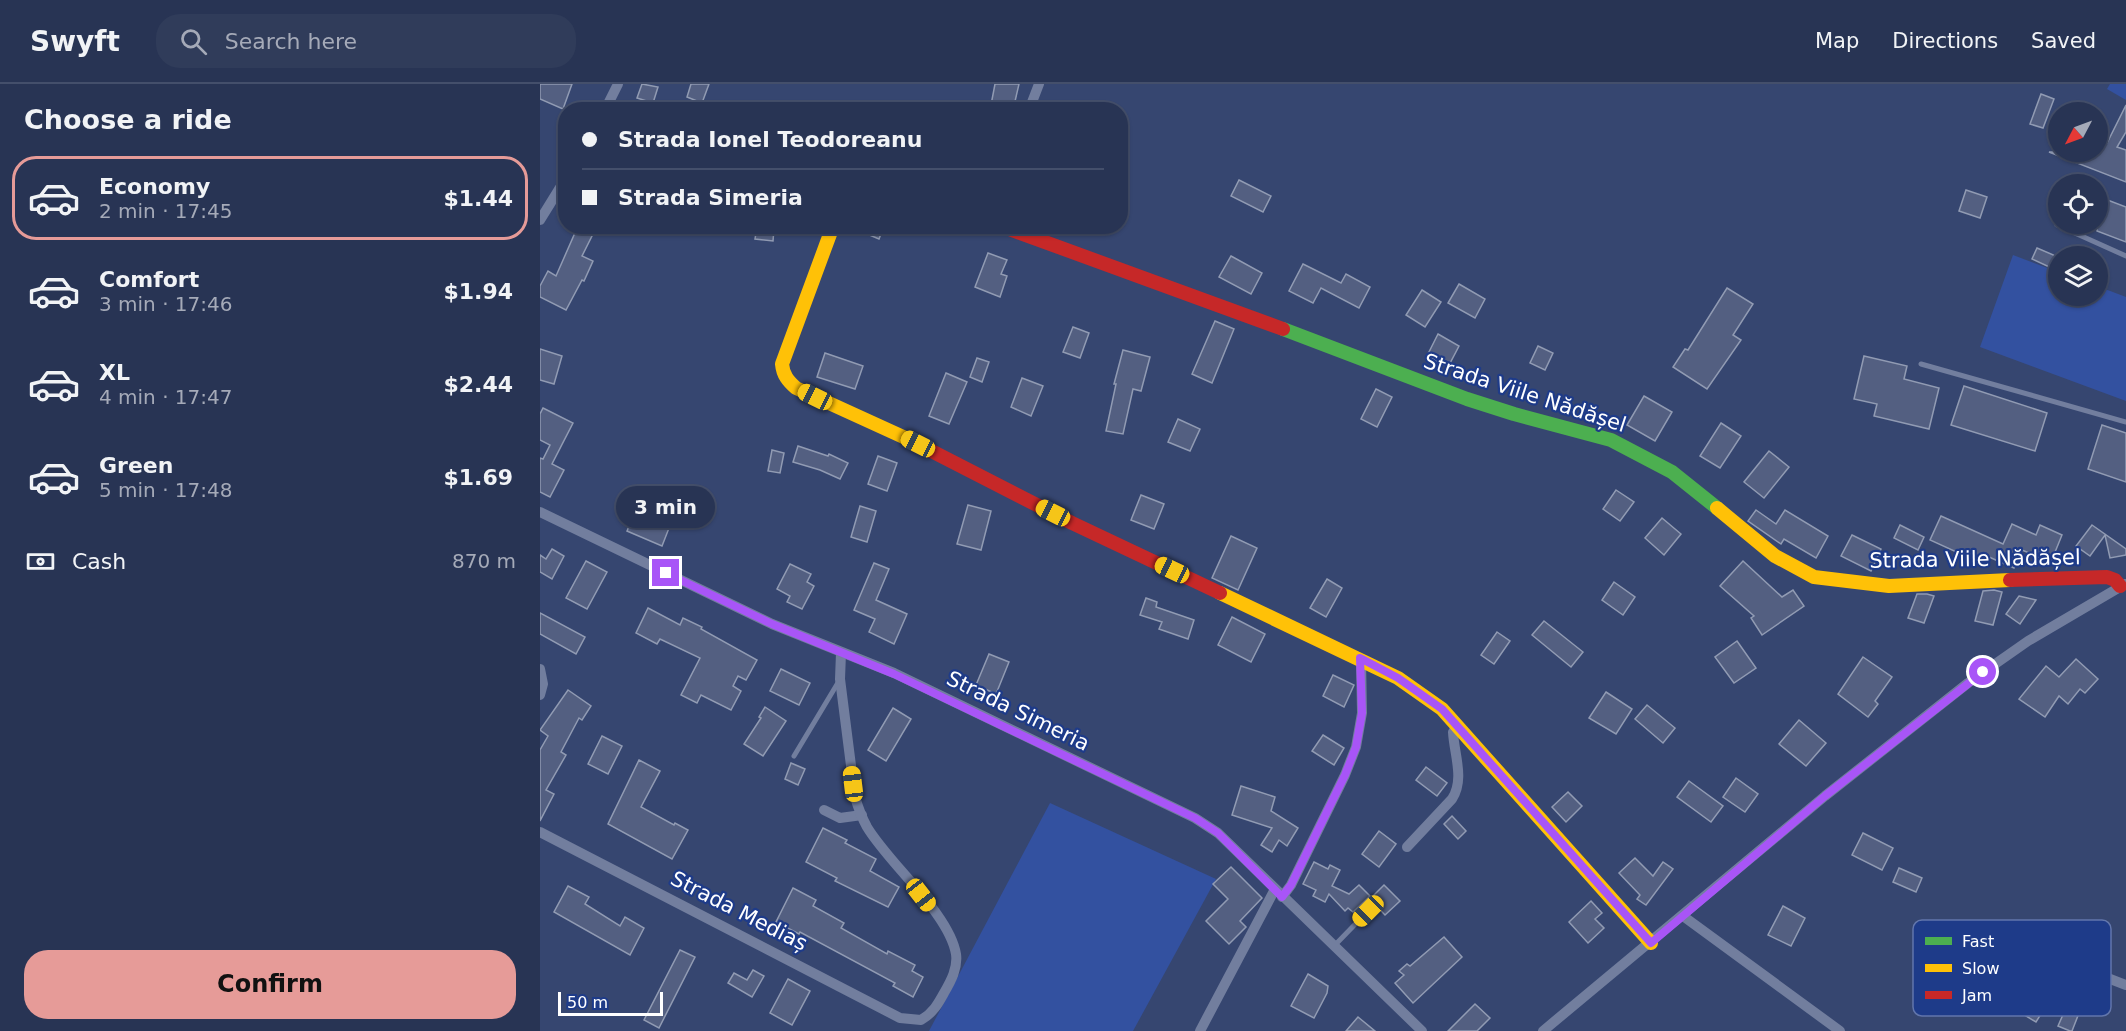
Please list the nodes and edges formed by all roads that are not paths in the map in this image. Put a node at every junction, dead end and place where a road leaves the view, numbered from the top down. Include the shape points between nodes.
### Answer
1 (618, 84) edge
2 (1039, 84) edge
3 (609, 102) edge
4 (1032, 102) edge
5 (558, 191) edge
6 (540, 220) edge
7 (830, 234) edge
8 (1023, 234) edge
9 (2077, 234) edge
10 (2126, 256) edge
11 (1921, 364) dead end
12 (2126, 422) edge
13 (542, 517) edge
14 (2123, 585) edge
15 (841, 653) junction
16 (1360, 658) junction
17 (540, 669) edge
18 (840, 679) junction
19 (540, 695) edge
20 (1457, 727) junction
21 (794, 756) dead end
22 (824, 810) dead end
23 (862, 815) junction
24 (540, 832) edge
25 (1407, 847) dead end
26 (1278, 893) junction
27 (1368, 911) dead end
28 (1683, 916) junction
29 (1651, 943) junction
30 (1335, 945) junction
31 (2111, 980) edge
32 (2126, 986) edge
33 (922, 1026) edge
34 (1200, 1031) edge
35 (1422, 1031) edge
36 (1544, 1031) edge
37 (1840, 1031) edge

1 - 3 street
2 - 4 street
5 - 6 street
7 - 16 street via 782,364 786,380 1072,523
8 - 14 street, Strada Viile Nădășel via 1467,399 1611,440 1672,472 1775,556 1814,577 1889,586 2107,577
9 - 10 lane
11 - 12 lane
13 - 15 street, Strada Simeria
14 - 28 street via 2028,641 1968,683 1825,796
15 - 18 street
15 - 26 street, Strada Simeria via 904,678 1195,818 1218,833
16 - 20 street via 1422,693
16 - 26 street via 1362,713 1356,747 1291,885
17 - 19 street
18 - 21 lane
18 - 23 street via 855,797
20 - 25 street via 1453,732 1457,791
20 - 29 street
22 - 23 street via 840,818
23 - 33 street via 876,840 934,911 956,954 952,978
24 - 33 street, Strada Mediaș
26 - 30 street, Strada Simeria
26 - 34 street
27 - 30 lane
28 - 29 street
28 - 37 street
29 - 36 street
30 - 35 street, Strada Simeria
31 - 32 street

